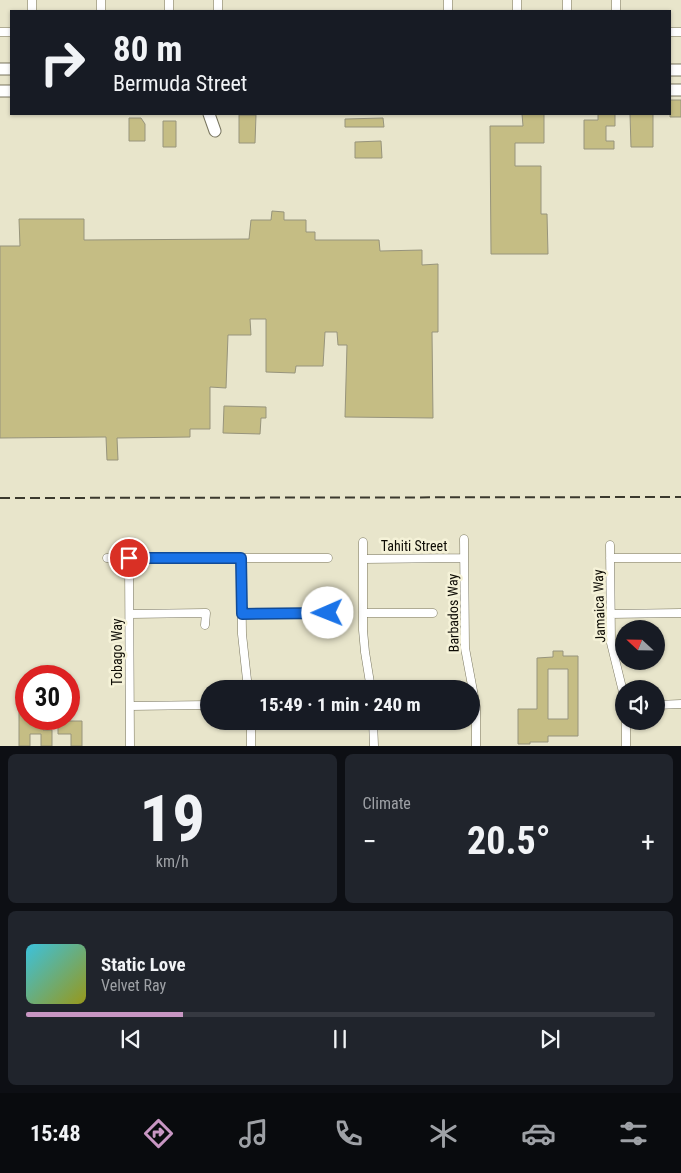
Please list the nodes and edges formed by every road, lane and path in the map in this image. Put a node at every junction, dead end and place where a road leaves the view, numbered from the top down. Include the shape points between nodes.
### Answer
1 (208, 115) edge
2 (215, 130) dead end
3 (464, 539) dead end
4 (363, 542) dead end
5 (610, 545) dead end
6 (107, 558) dead end
7 (129, 558) junction
8 (241, 558) junction
9 (328, 558) dead end
10 (363, 558) junction
11 (464, 558) junction
12 (610, 558) junction
13 (681, 558) edge
14 (681, 613) edge
15 (130, 614) junction
16 (242, 614) junction
17 (363, 614) junction
18 (433, 614) dead end
19 (610, 614) junction
20 (328, 622) dead end
21 (206, 625) dead end
22 (247, 680) edge
23 (370, 680) edge
24 (620, 680) edge
25 (681, 704) edge
26 (200, 705) edge
27 (665, 705) edge
28 (130, 706) junction
29 (251, 730) edge
30 (373, 730) edge
31 (626, 730) edge
32 (130, 746) edge
33 (251, 746) edge
34 (374, 746) edge
35 (476, 746) edge
36 (626, 746) edge

1 - 2 main road
3 - 11 street, Barbados Way
4 - 10 street
5 - 12 street, Jamaica Way
6 - 7 street
7 - 8 street
7 - 15 street, Tobago Way
8 - 9 street
8 - 16 street
10 - 11 street, Tahiti Street
10 - 17 street
11 - 35 street, Barbados Way via 465,648 475,699
12 - 13 street
12 - 19 street, Jamaica Way
14 - 19 street
15 - 21 street via 206,613
15 - 28 street, Tobago Way
16 - 20 street via 328,613
16 - 22 street
17 - 18 street
17 - 23 street
19 - 24 street, Jamaica Way via 611,643
25 - 27 street
26 - 28 street
28 - 32 street, Tobago Way
29 - 33 street
30 - 34 street
31 - 36 street

